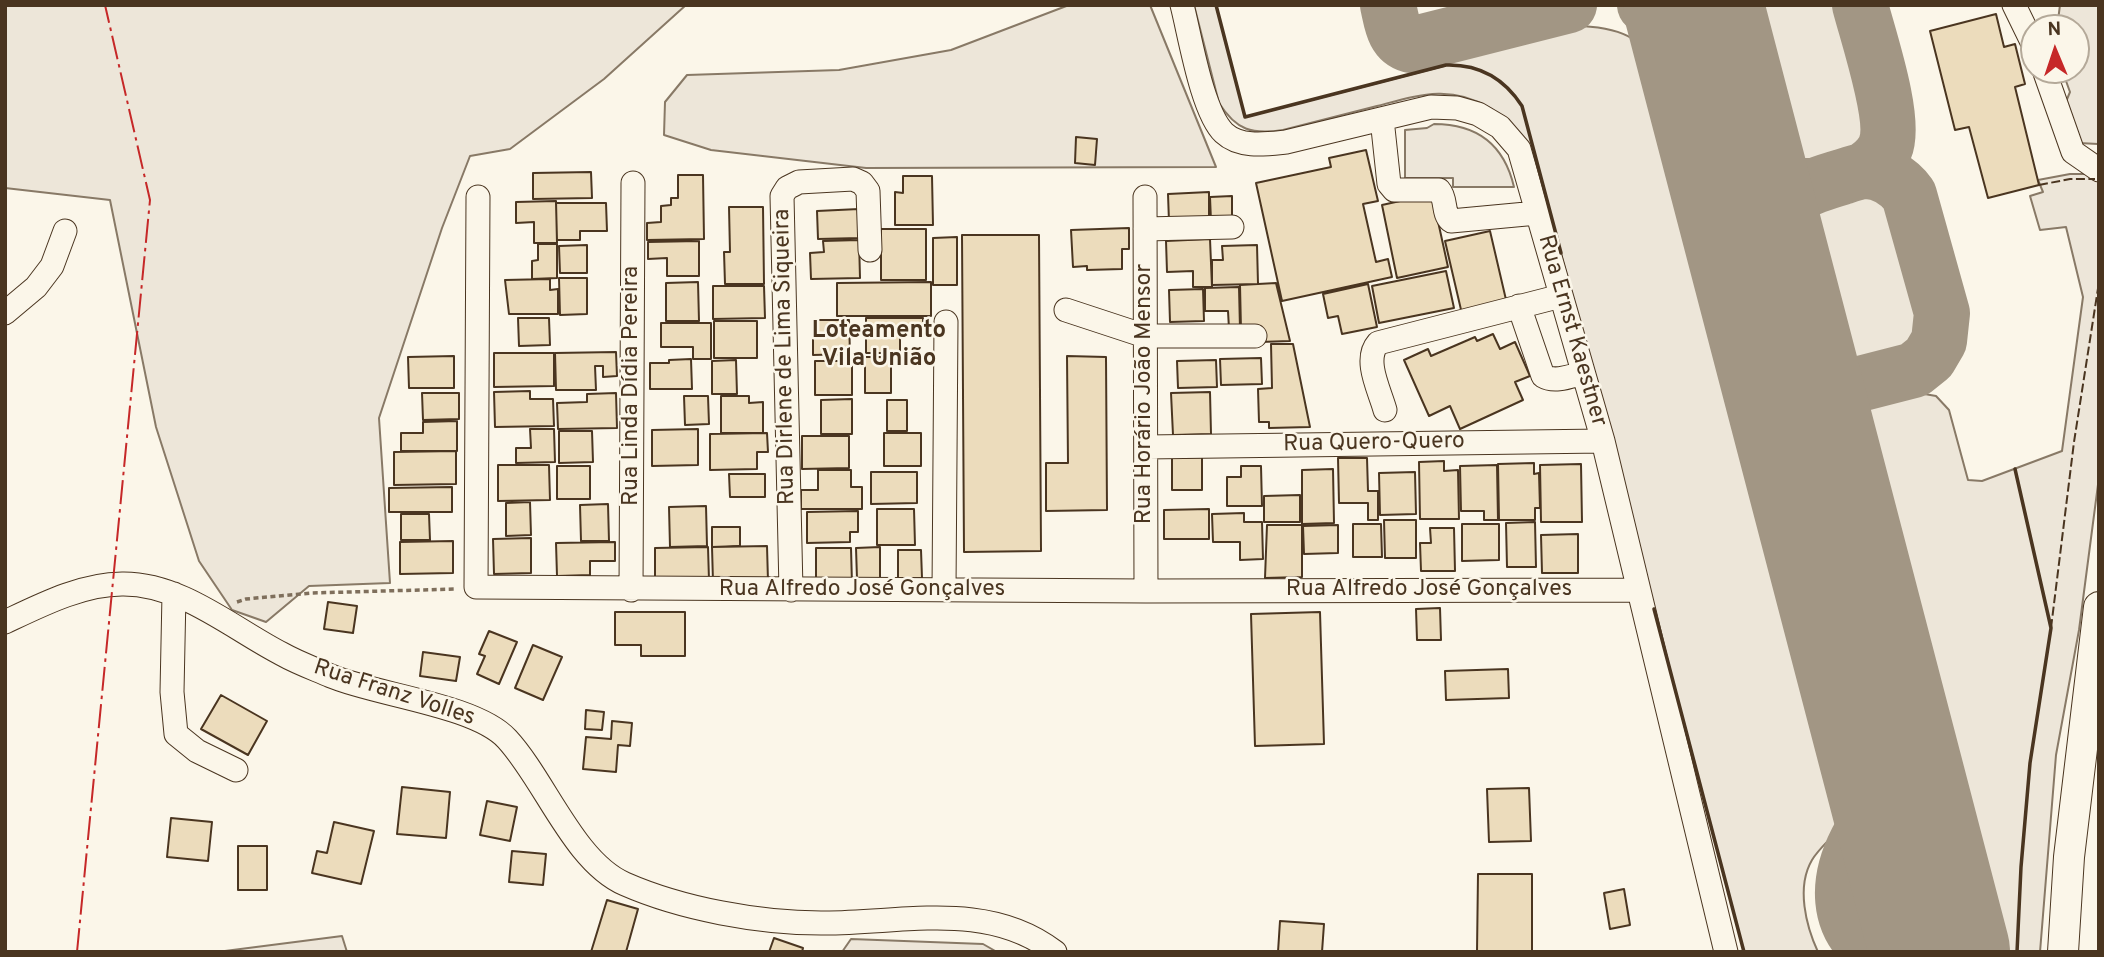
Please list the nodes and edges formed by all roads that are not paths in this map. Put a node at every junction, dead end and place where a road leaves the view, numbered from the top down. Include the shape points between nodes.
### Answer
1 (1182, 5) edge
2 (2049, 84) edge
3 (1382, 119) junction
4 (2099, 150) edge
5 (2073, 152) junction
6 (2099, 170) edge
7 (633, 183) dead end
8 (478, 197) dead end
9 (1145, 197) dead end
10 (1537, 213) junction
11 (1233, 227) dead end
12 (1145, 229) junction
13 (65, 231) dead end
14 (870, 250) dead end
15 (1561, 296) junction
16 (1519, 306) junction
17 (1066, 310) dead end
18 (5, 313) edge
19 (946, 322) dead end
20 (1145, 336) junction
21 (1255, 336) dead end
22 (1583, 373) junction
23 (1385, 410) dead end
24 (1603, 441) junction
25 (1146, 447) junction
26 (631, 590) junction
27 (791, 590) junction
28 (944, 590) junction
29 (1637, 590) junction
30 (1146, 591) junction
31 (174, 594) junction
32 (2099, 607) edge
33 (5, 622) edge
34 (236, 770) dead end
35 (1055, 952) edge
36 (1726, 952) edge
37 (2063, 952) edge

1 - 3 street, Rua Ernst Kaestner via 1206,99 1224,133 1263,145
2 - 5 street
3 - 10 street, Rua Ernst Kaestner via 1431,107 1457,108 1500,127 1519,149
3 - 10 street via 1389,184 1394,190 1439,190 1451,221
4 - 5 street
5 - 6 street
7 - 26 street, Rua Linda Dídia Pereira
8 - 26 street, Rua Alfredo José Gonçalves via 476,587
9 - 12 street, Rua Horário João Mensor
10 - 15 street, Rua Ernst Kaestner
11 - 12 street
12 - 20 street, Rua Horário João Mensor
13 - 18 street via 52,266
14 - 27 street, Rua Dirlene de Lima Siqueira via 868,191 862,183 853,179 799,182 787,188 782,196
15 - 16 street
15 - 22 street, Rua Ernst Kaestner
16 - 22 street via 1543,376 1556,380
16 - 23 street via 1378,343 1371,363
17 - 20 street
19 - 28 street
20 - 21 street
20 - 25 street, Rua Horário João Mensor
22 - 24 street, Rua Ernst Kaestner
24 - 25 street, Rua Quero-Quero
24 - 29 street, Rua Ernst Kaestner
25 - 30 street, Rua Horário João Mensor
26 - 27 street, Rua Alfredo José Gonçalves
27 - 28 street, Rua Alfredo José Gonçalves
28 - 30 street, Rua Alfredo José Gonçalves
29 - 30 street, Rua Alfredo José Gonçalves
29 - 36 street, Rua Ernst Kaestner
31 - 33 street, Rua Franz Volles via 123,583 97,586
31 - 34 street via 176,734 197,751
31 - 35 street, Rua Franz Volles via 334,678 486,724 506,737 600,868 624,884 763,920 981,919 1016,929
32 - 37 main road via 2069,857

